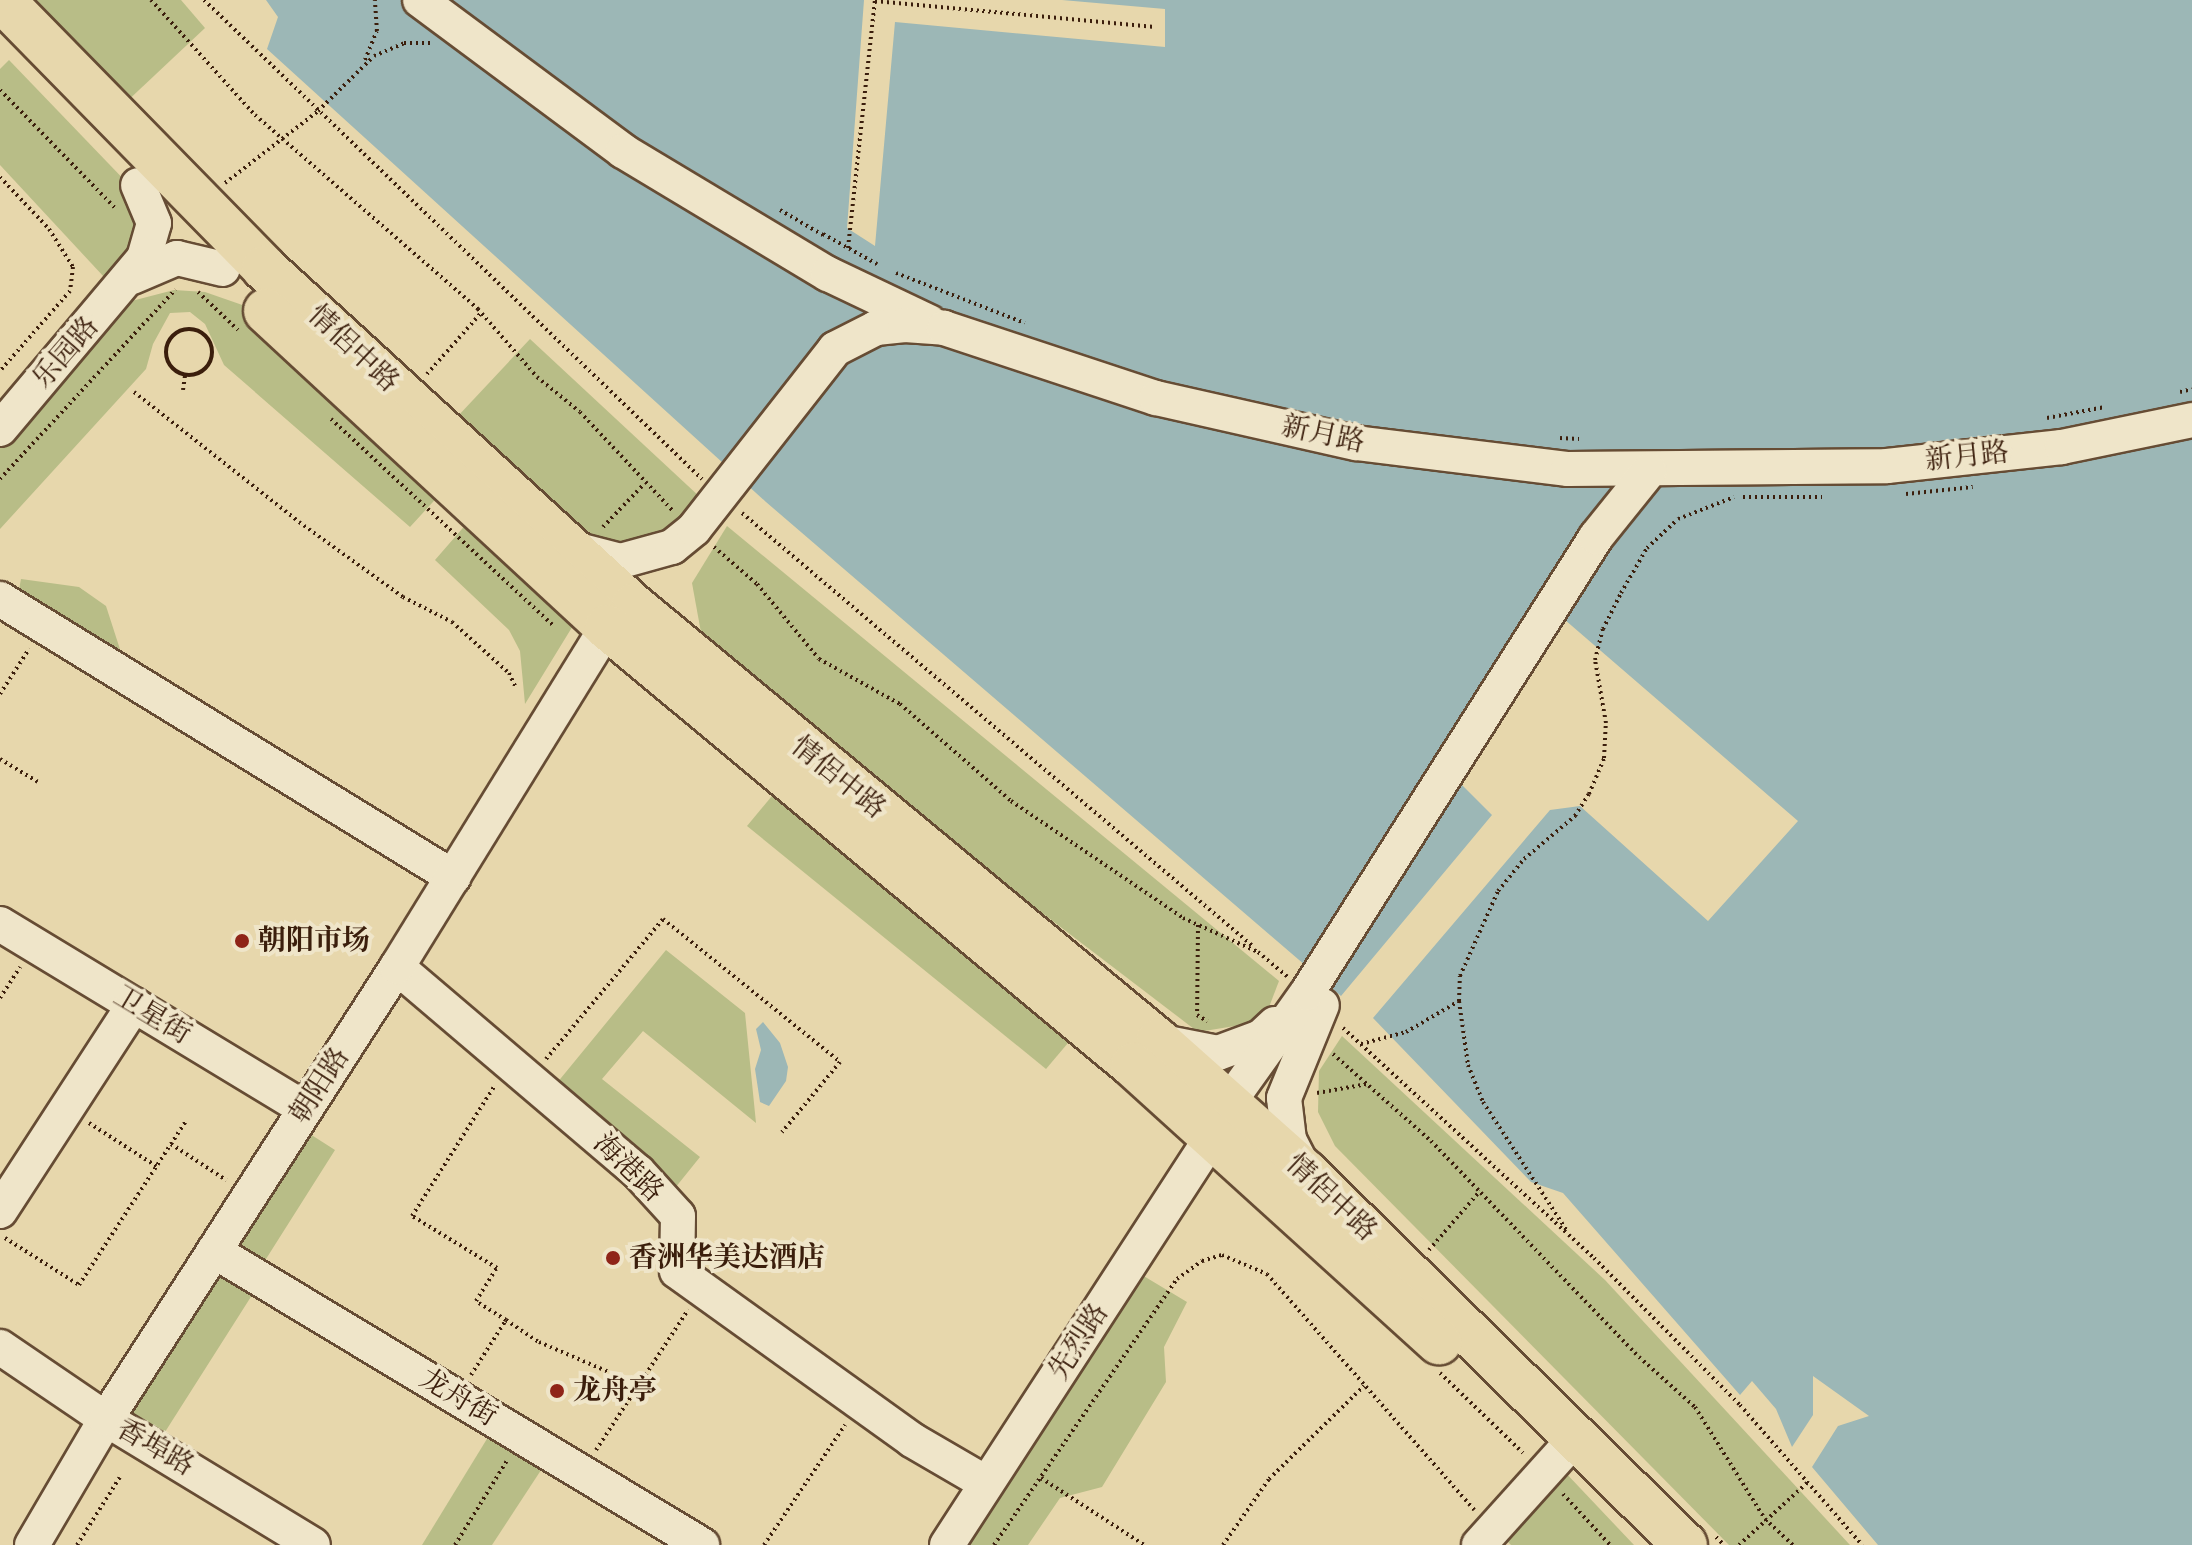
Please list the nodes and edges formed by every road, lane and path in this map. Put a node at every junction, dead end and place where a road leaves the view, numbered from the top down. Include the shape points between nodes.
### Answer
1 (2, 0) edge
2 (151, 0) edge
3 (375, 0) edge
4 (420, 0) edge
5 (875, 0) edge
6 (1155, 27) dead end
7 (0, 39) edge
8 (441, 45) dead end
9 (362, 66) junction
10 (282, 139) junction
11 (0, 177) edge
12 (138, 185) junction
13 (221, 187) dead end
14 (823, 234) dead end
15 (848, 248) junction
16 (204, 274) junction
17 (132, 277) junction
18 (481, 313) junction
19 (1035, 327) dead end
20 (944, 328) junction
21 (0, 371) edge
22 (427, 374) dead end
23 (185, 375) junction
24 (2192, 389) edge
25 (183, 390) dead end
26 (134, 392) dead end
27 (2167, 395) dead end
28 (2111, 406) dead end
29 (2037, 420) dead end
30 (2192, 420) edge
31 (0, 429) edge
32 (1546, 437) dead end
33 (1588, 439) dead end
34 (1706, 470) junction
35 (1649, 471) junction
36 (0, 479) edge
37 (1980, 486) dead end
38 (1902, 494) dead end
39 (1827, 497) dead end
40 (694, 529) junction
41 (567, 545) junction
42 (0, 599) edge
43 (607, 627) junction
44 (30, 647) dead end
45 (516, 688) dead end
46 (0, 694) edge
47 (0, 759) edge
48 (38, 782) dead end
49 (453, 877) junction
50 (0, 924) edge
51 (35, 945) junction
52 (397, 967) junction
53 (0, 998) edge
54 (1459, 1001) junction
55 (134, 1005) junction
56 (1325, 1014) junction
57 (1158, 1041) junction
58 (1360, 1044) junction
59 (1326, 1047) dead end
60 (519, 1071) junction
61 (67, 1108) junction
62 (305, 1109) junction
63 (1227, 1120) junction
64 (186, 1121) dead end
65 (782, 1132) dead end
66 (171, 1144) junction
67 (157, 1166) junction
68 (1306, 1173) junction
69 (250, 1195) junction
70 (0, 1211) edge
71 (0, 1234) edge
72 (1570, 1236) junction
73 (214, 1251) junction
74 (702, 1289) junction
75 (506, 1320) junction
76 (0, 1347) edge
77 (639, 1385) junction
78 (1365, 1386) junction
79 (456, 1397) junction
80 (860, 1403) junction
81 (106, 1419) junction
82 (522, 1437) junction
83 (1568, 1445) junction
84 (581, 1472) junction
85 (120, 1477) dead end
86 (1041, 1478) junction
87 (1809, 1481) junction
88 (986, 1483) junction
89 (1765, 1519) junction
90 (1485, 1537) edge
91 (32, 1545) edge
92 (77, 1545) edge
93 (313, 1545) edge
94 (455, 1545) edge
95 (702, 1545) edge
96 (764, 1545) edge
97 (947, 1545) edge
98 (994, 1545) edge
99 (1144, 1545) edge
100 (1223, 1545) edge
101 (1647, 1545) edge
102 (1685, 1545) edge
103 (1739, 1545) edge
104 (1793, 1545) edge
105 (1862, 1545) edge

1 - 41 highway, 情侶中路 via 264,268
2 - 10 path
3 - 9 path via 377,31
4 - 20 street via 623,151 828,274
5 - 6 path
5 - 15 path
7 - 12 highway, 情侶中路
8 - 9 path via 404,43
9 - 10 path
10 - 13 path
10 - 18 path
11 - 21 path via 49,229 73,267 70,291
12 - 16 highway, 情侶中路
12 - 17 street via 151,208 154,233
14 - 15 path
15 - 19 path via 886,269
16 - 17 street via 177,258
16 - 36 path
16 - 43 highway, 情侶中路
17 - 31 street, 乐园路
18 - 22 path
18 - 40 path via 537,377 580,412 633,473
20 - 35 street, 新月路 via 1156,398 1356,443 1553,468
20 - 40 street, 新月路 via 876,328 835,349
23 - 23 path via 200,372 212,354 209,339 196,330 181,330 166,347 172,368
23 - 25 path
24 - 27 path
26 - 45 path via 299,522 403,597 452,622 509,673
28 - 29 path
30 - 34 street, 新月路 via 2062,447 1887,466
32 - 33 path
34 - 35 street, 新月路
34 - 56 street via 1654,493 1620,528
35 - 56 street via 1596,537
37 - 38 path
39 - 54 path via 1735,497 1708,503 1678,519 1647,548 1603,629 1595,660 1606,723 1604,758 1575,816 1524,859 1498,891 1460,976
40 - 41 street, 新月路 via 664,552 634,560 598,558
40 - 56 path via 757,584 819,659 900,704 1011,801 1183,918 1258,952
41 - 57 highway, 情侶中路 via 705,669
42 - 49 street
43 - 49 street, 朝阳路
43 - 63 highway, 情侶中路 via 1133,1065
44 - 46 path
47 - 48 path
49 - 52 street, 朝阳路
50 - 51 street, 卫星街
51 - 53 path
51 - 55 street, 卫星街
52 - 60 street, 海港路
52 - 62 street, 朝阳路
54 - 58 path via 1406,1032
54 - 72 path via 1468,1065 1483,1102
55 - 61 street
55 - 62 street, 卫星街
56 - 57 street via 1237,1049 1198,1052
56 - 58 path
56 - 63 street, 先烈路
56 - 68 street via 1284,1098 1289,1140
57 - 63 highway, 情侶中路
58 - 72 path
59 - 89 path via 1431,1141 1639,1357 1695,1407
60 - 65 path via 663,919 840,1062
60 - 74 street, 海港路 via 638,1172 678,1216 677,1271
60 - 75 path via 412,1216 497,1268 476,1301
61 - 67 path
61 - 70 street
62 - 69 street, 朝阳路
63 - 68 highway, 情侶中路
63 - 83 highway, 情侶中路 via 1285,1198
63 - 88 street, 先烈路
64 - 66 path
66 - 67 path
66 - 69 path
67 - 71 path via 79,1285
68 - 83 highway, 情侶中路
69 - 73 street, 朝阳路
72 - 87 path
73 - 79 street, 龙舟街
73 - 81 street, 朝阳路
74 - 77 path
74 - 80 street, 海港路
75 - 77 path via 539,1342
75 - 79 path
76 - 81 street, 香埠路
77 - 84 path
78 - 86 path via 1267,1274 1222,1255 1202,1261 1177,1279
78 - 90 path
78 - 100 path via 1269,1479
79 - 82 street, 龙舟街
80 - 88 street, 海港路
80 - 96 path
81 - 91 street, 朝阳路
81 - 93 street, 香埠路
82 - 84 street, 龙舟街
82 - 94 path
83 - 90 street
83 - 101 highway, 情侶中路
83 - 102 highway, 情侶中路
84 - 95 street, 龙舟街
85 - 92 path
86 - 98 path
86 - 99 path
87 - 89 path
87 - 105 path
88 - 97 street, 先烈路
89 - 103 path
89 - 104 path

